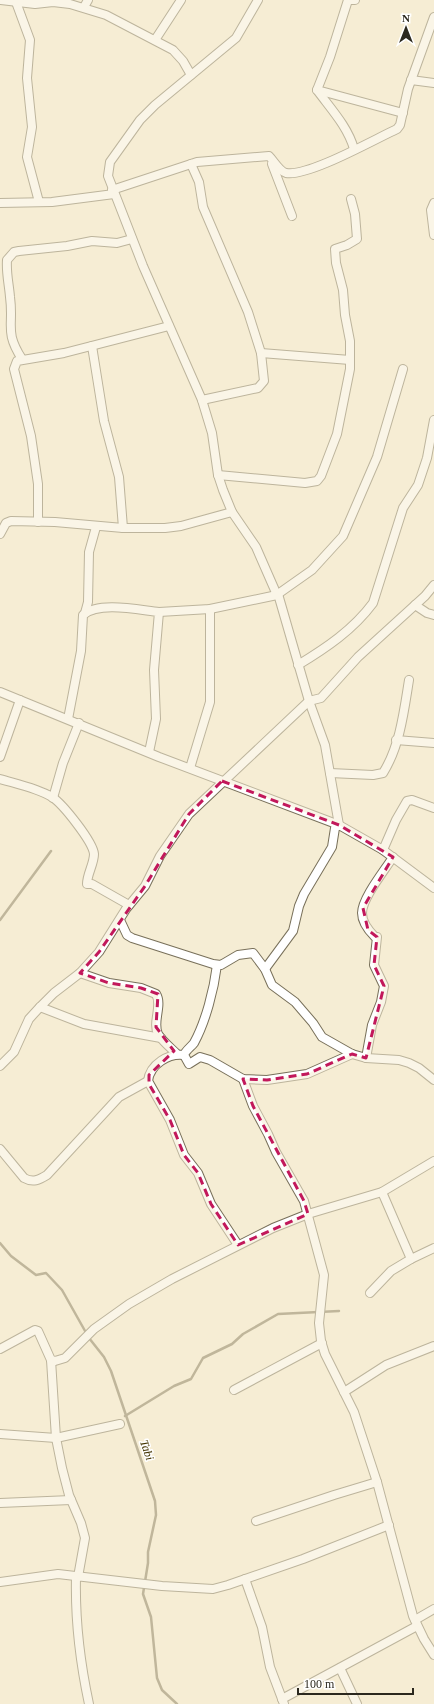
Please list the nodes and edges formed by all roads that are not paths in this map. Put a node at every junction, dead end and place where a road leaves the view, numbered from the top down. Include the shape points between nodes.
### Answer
1 (1, 0) edge
2 (181, 0) edge
3 (258, 0) edge
4 (355, 0) edge
5 (59, 1) edge
6 (16, 2) junction
7 (86, 3) edge
8 (434, 17) edge
9 (155, 40) junction
10 (191, 75) junction
11 (411, 80) junction
12 (434, 83) edge
13 (317, 90) junction
14 (403, 112) junction
15 (354, 149) junction
16 (269, 156) junction
17 (191, 164) junction
18 (113, 192) junction
19 (351, 199) dead end
20 (39, 202) junction
21 (0, 203) edge
22 (434, 203) edge
23 (292, 216) dead end
24 (434, 235) edge
25 (132, 239) junction
26 (169, 326) junction
27 (92, 346) junction
28 (261, 353) junction
29 (22, 360) junction
30 (350, 360) junction
31 (403, 369) dead end
32 (202, 400) junction
33 (434, 420) edge
34 (218, 474) junction
35 (232, 512) junction
36 (38, 522) junction
37 (96, 527) junction
38 (123, 528) junction
39 (0, 534) edge
40 (434, 585) edge
41 (277, 594) junction
42 (415, 605) junction
43 (210, 609) junction
44 (159, 612) junction
45 (85, 613) junction
46 (434, 615) edge
47 (298, 665) junction
48 (409, 680) dead end
49 (0, 692) edge
50 (20, 700) junction
51 (309, 701) junction
52 (68, 719) junction
53 (79, 723) junction
54 (396, 740) junction
55 (434, 743) edge
56 (149, 752) junction
57 (0, 757) edge
58 (190, 768) junction
59 (330, 773) junction
60 (0, 779) edge
61 (222, 780) junction
62 (53, 798) junction
63 (434, 808) edge
64 (339, 825) junction
65 (384, 850) junction
66 (393, 857) junction
67 (434, 888) edge
68 (129, 905) junction
69 (120, 920) junction
70 (217, 965) junction
71 (265, 969) junction
72 (80, 973) junction
73 (40, 1007) junction
74 (161, 1038) junction
75 (181, 1054) junction
76 (352, 1054) junction
77 (366, 1058) junction
78 (0, 1066) edge
79 (243, 1079) junction
80 (434, 1080) edge
81 (148, 1081) junction
82 (0, 1149) edge
83 (434, 1161) edge
84 (382, 1192) junction
85 (308, 1214) junction
86 (238, 1245) junction
87 (434, 1248) edge
88 (411, 1259) junction
89 (370, 1293) dead end
90 (322, 1343) junction
91 (434, 1346) edge
92 (0, 1349) edge
93 (51, 1360) junction
94 (234, 1390) dead end
95 (344, 1392) junction
96 (120, 1424) dead end
97 (0, 1434) edge
98 (56, 1438) junction
99 (377, 1482) junction
100 (71, 1500) junction
101 (0, 1503) edge
102 (256, 1521) dead end
103 (389, 1525) junction
104 (77, 1577) junction
105 (245, 1579) junction
106 (0, 1582) edge
107 (434, 1609) edge
108 (416, 1623) junction
109 (434, 1655) edge
110 (340, 1668) junction
111 (283, 1702) edge
112 (89, 1704) edge
113 (357, 1704) edge

1 - 6 street
2 - 9 street
3 - 10 street via 236,38
4 - 13 street via 348,0
5 - 6 street via 35,4
5 - 7 street
6 - 20 street via 30,40 27,78 32,127 27,157
7 - 9 street
8 - 11 street
9 - 10 street via 173,50
10 - 18 street via 155,105 121,145 110,162 108,176
11 - 12 street
11 - 14 street
13 - 14 street
13 - 15 street via 345,128
14 - 15 street via 397,129
15 - 16 street via 326,162 292,173 281,171
16 - 17 street
16 - 23 street
17 - 18 street
17 - 28 street via 199,182 203,206 248,312
18 - 20 street
18 - 25 street
19 - 30 street via 357,239 335,249 350,341
20 - 21 street
22 - 24 street via 431,210
25 - 26 street
25 - 29 street via 117,243 92,241 14,252 7,260 11,298 10,335
26 - 27 street
26 - 32 street
27 - 29 street
27 - 38 street via 104,421 117,462
28 - 30 street
28 - 32 street via 264,381 258,388
29 - 36 street via 17,361 14,369 31,436 38,484
30 - 34 street via 337,434 317,481 305,483
31 - 41 street via 377,457 343,536 312,570
32 - 34 street via 212,432
33 - 47 street via 427,458 418,485 403,508 373,603 334,642
34 - 35 street
35 - 38 street via 181,526
35 - 41 street via 256,547
36 - 37 street
36 - 39 street via 11,521 6,523
37 - 38 street
37 - 45 street via 89,552 88,602
40 - 42 street
41 - 43 street
41 - 47 street
42 - 46 street
42 - 51 street via 358,657 321,698
43 - 44 street
43 - 58 street via 210,702
44 - 45 street via 104,608
44 - 56 street via 154,670 156,719
45 - 52 street via 81,617 81,651
47 - 51 street
48 - 54 street
49 - 50 street
50 - 52 street
50 - 57 street
51 - 59 street via 325,745
51 - 61 street
52 - 53 street
53 - 56 street
53 - 62 street via 63,763
54 - 55 street
54 - 59 street via 390,762 383,773
56 - 58 street
58 - 61 street
59 - 64 street
60 - 62 street
61 - 64 street
61 - 68 street via 189,814 160,856 145,886
62 - 68 street via 88,840 94,854 87,878 88,884
63 - 65 street via 412,800 407,801
64 - 65 street
64 - 71 street via 335,828 332,847 304,894 294,931
65 - 66 street
66 - 67 street
66 - 77 street via 363,908 363,918 368,930 377,937 374,965 384,986 372,1025
68 - 69 street
69 - 70 street via 127,935 132,938
69 - 72 street via 99,952
70 - 71 street via 238,955 253,953
70 - 75 street via 214,988 194,1043
71 - 76 street via 272,986 295,1002 322,1037
72 - 73 street
72 - 74 street via 109,984 141,988 156,994 156,1028
73 - 74 street via 84,1024
73 - 78 street via 29,1019 14,1052
74 - 75 street
75 - 79 street via 189,1064 200,1057
75 - 81 street via 168,1056 149,1075
76 - 77 street
76 - 79 street via 307,1074 267,1080
77 - 80 street via 399,1060 419,1068
79 - 85 street via 253,1106 304,1201
81 - 82 street via 119,1097 47,1175 37,1181 24,1178
81 - 86 street via 170,1120 184,1156 198,1173 211,1204
83 - 84 street
84 - 85 street
84 - 88 street
85 - 86 street
85 - 90 street via 324,1275 319,1323
86 - 93 street via 172,1278 129,1304 94,1329 65,1358
87 - 88 street
88 - 89 street via 391,1271
90 - 94 street
90 - 95 street
91 - 95 street via 386,1365
92 - 93 street via 35,1330 38,1331
93 - 98 street
95 - 99 street via 354,1412
96 - 98 street
97 - 98 street
98 - 100 street via 64,1480
99 - 102 street
99 - 103 street
100 - 101 street
100 - 104 street via 85,1538
103 - 105 street
103 - 108 street
104 - 105 street via 198,1590 213,1589
104 - 106 street via 47,1574
104 - 112 street via 80,1656
105 - 111 street via 262,1627 270,1667
107 - 108 street
108 - 109 street
108 - 110 street via 365,1656
110 - 111 street
110 - 113 street

